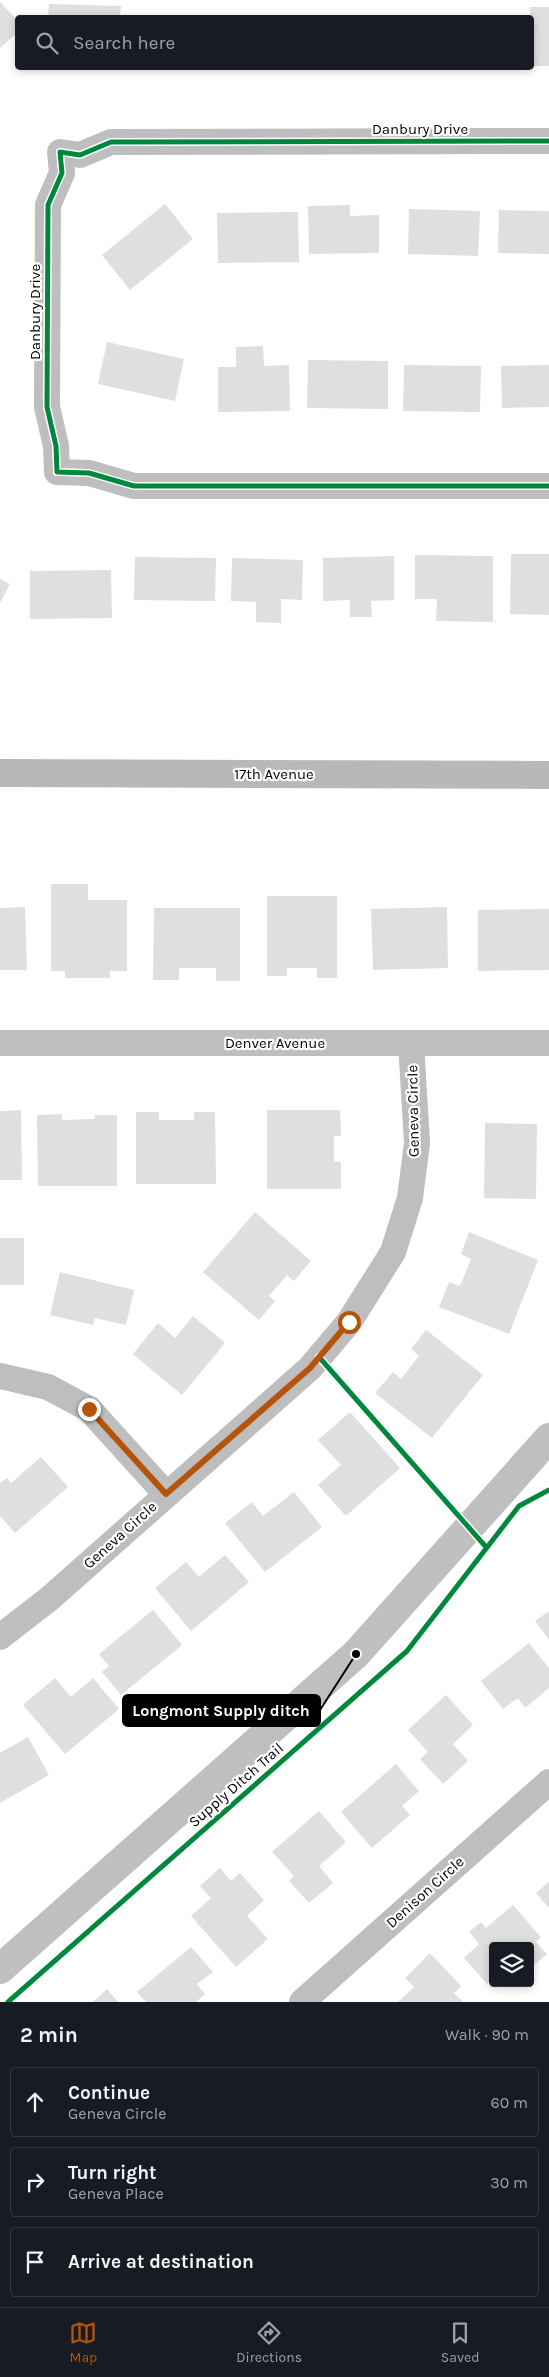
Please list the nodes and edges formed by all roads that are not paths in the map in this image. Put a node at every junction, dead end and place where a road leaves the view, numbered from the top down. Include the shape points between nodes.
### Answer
1 (549, 141) edge
2 (549, 486) edge
3 (0, 773) edge
4 (549, 774) edge
5 (0, 1043) edge
6 (412, 1043) junction
7 (549, 1043) edge
8 (0, 1376) edge
9 (166, 1494) junction
10 (0, 1638) edge
11 (549, 1782) edge
12 (302, 2002) edge

1 - 2 street, Danbury Drive via 111,142 80,155 60,152 62,173 48,205 47,407 58,472 89,473 134,486
3 - 4 main road, 17th Avenue
5 - 6 street, Denver Avenue
6 - 7 street, Denver Avenue
6 - 9 street, Geneva Circle via 417,1143 410,1198 392,1252 349,1322 310,1368
8 - 9 street via 48,1386 89,1409
9 - 10 street, Geneva Circle via 49,1599
11 - 12 street, Denison Circle

